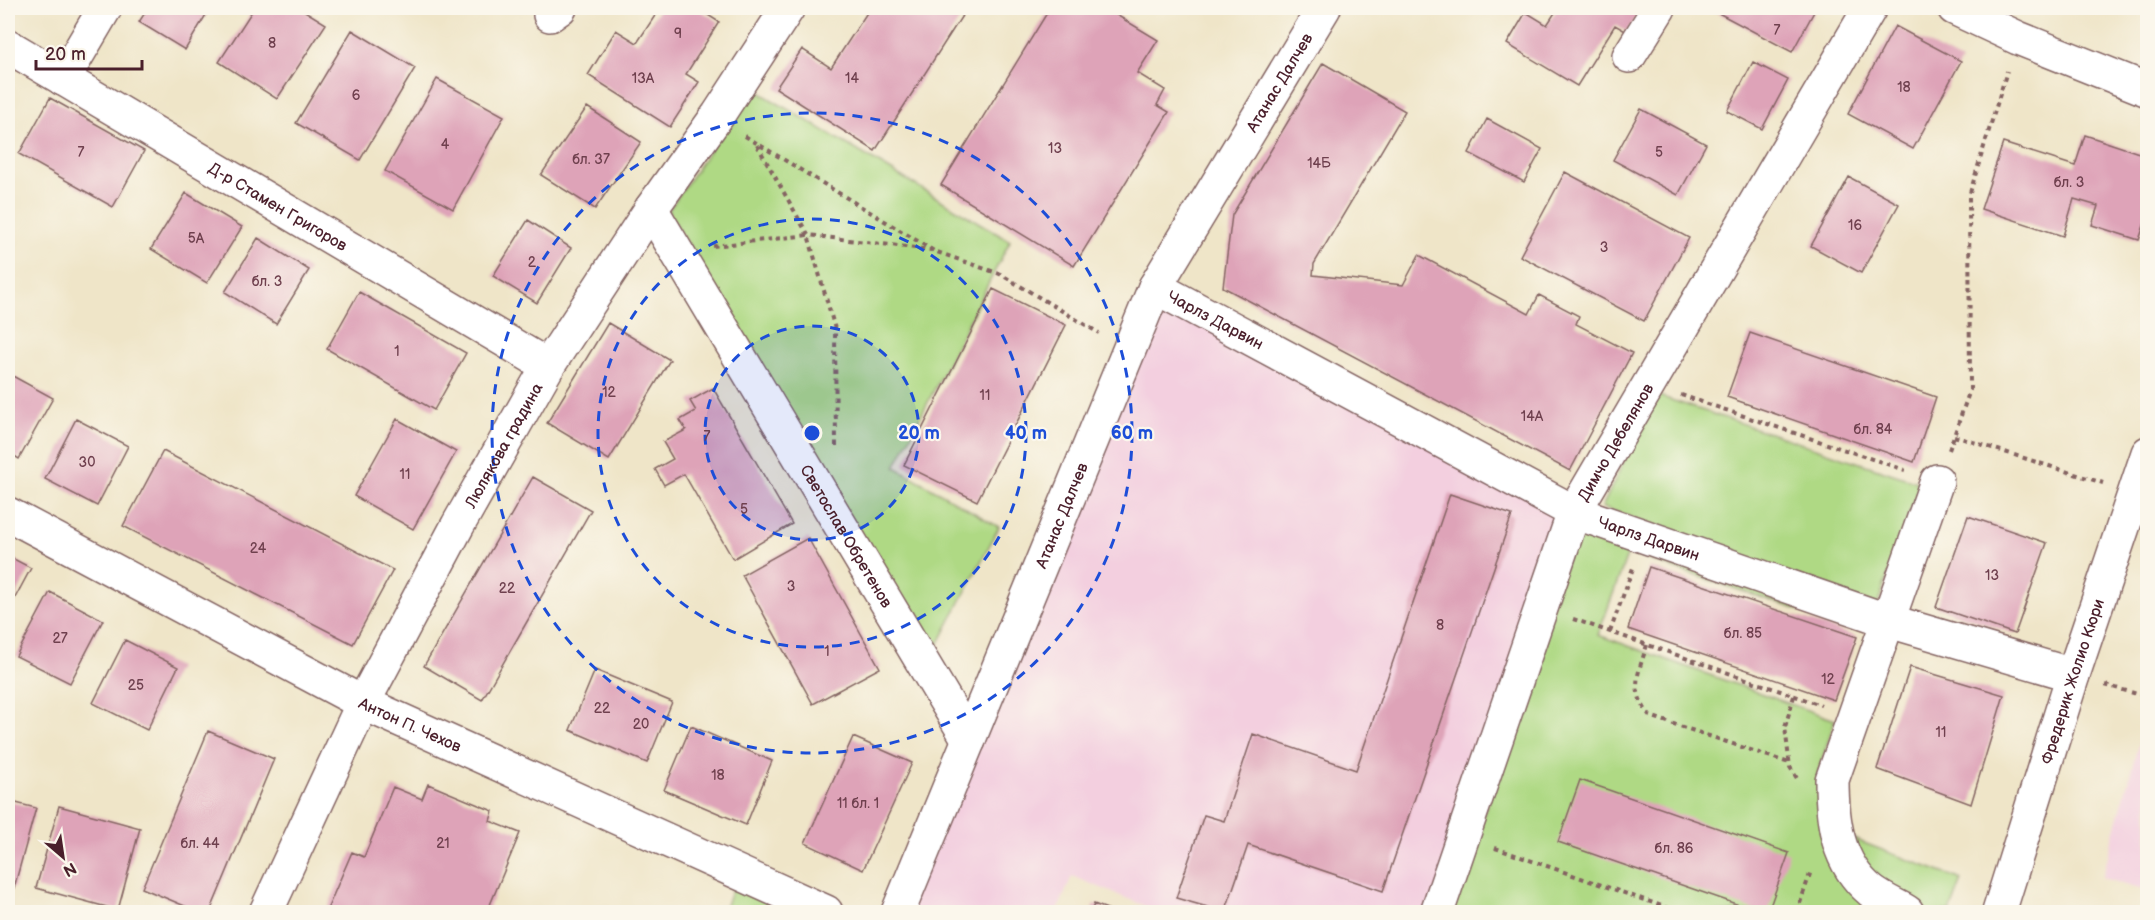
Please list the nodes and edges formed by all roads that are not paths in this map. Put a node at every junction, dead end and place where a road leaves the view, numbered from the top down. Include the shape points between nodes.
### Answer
1 (105, 8) edge
2 (788, 8) edge
3 (1324, 8) edge
4 (1659, 8) edge
5 (1870, 8) edge
6 (1954, 8) edge
7 (8, 46) edge
8 (1629, 56) dead end
9 (63, 79) junction
10 (2148, 90) edge
11 (651, 209) junction
12 (1155, 286) junction
13 (548, 366) junction
14 (2148, 453) edge
15 (1937, 481) road end
16 (2141, 495) edge
17 (1575, 512) junction
18 (8, 514) edge
19 (1889, 621) junction
20 (2073, 675) junction
21 (363, 704) junction
22 (969, 741) junction
23 (266, 912) edge
24 (826, 912) edge
25 (897, 912) edge
26 (1437, 912) edge
27 (1907, 912) edge
28 (1999, 912) edge

1 - 9 street
2 - 11 street, Люлякова градина
3 - 12 street, Атанас Далчев
4 - 8 street
5 - 17 street, Димчо Дебелянов
6 - 10 street
7 - 9 street, Д-р Стамен Григоров
9 - 13 street, Д-р Стамен Григоров
11 - 13 street, Люлякова градина
11 - 22 street, Светослав Обретенов
12 - 17 street, Чарлз Дарвин
12 - 22 street, Атанас Далчев
13 - 21 street, Люлякова градина
14 - 16 street, Фредерик Жолио Кюри
15 - 19 street
16 - 20 street, Фредерик Жолио Кюри
17 - 19 street, Чарлз Дарвин
17 - 26 street, Димчо Дебелянов
18 - 21 street, Антон П. Чехов
19 - 20 street, Чарлз Дарвин
19 - 27 street via 1832,780 1833,806 1835,829 1845,860 1871,891
20 - 28 street, Фредерик Жолио Кюри
21 - 23 street, Люлякова градина
21 - 24 street, Антон П. Чехов
22 - 25 street, Атанас Далчев

